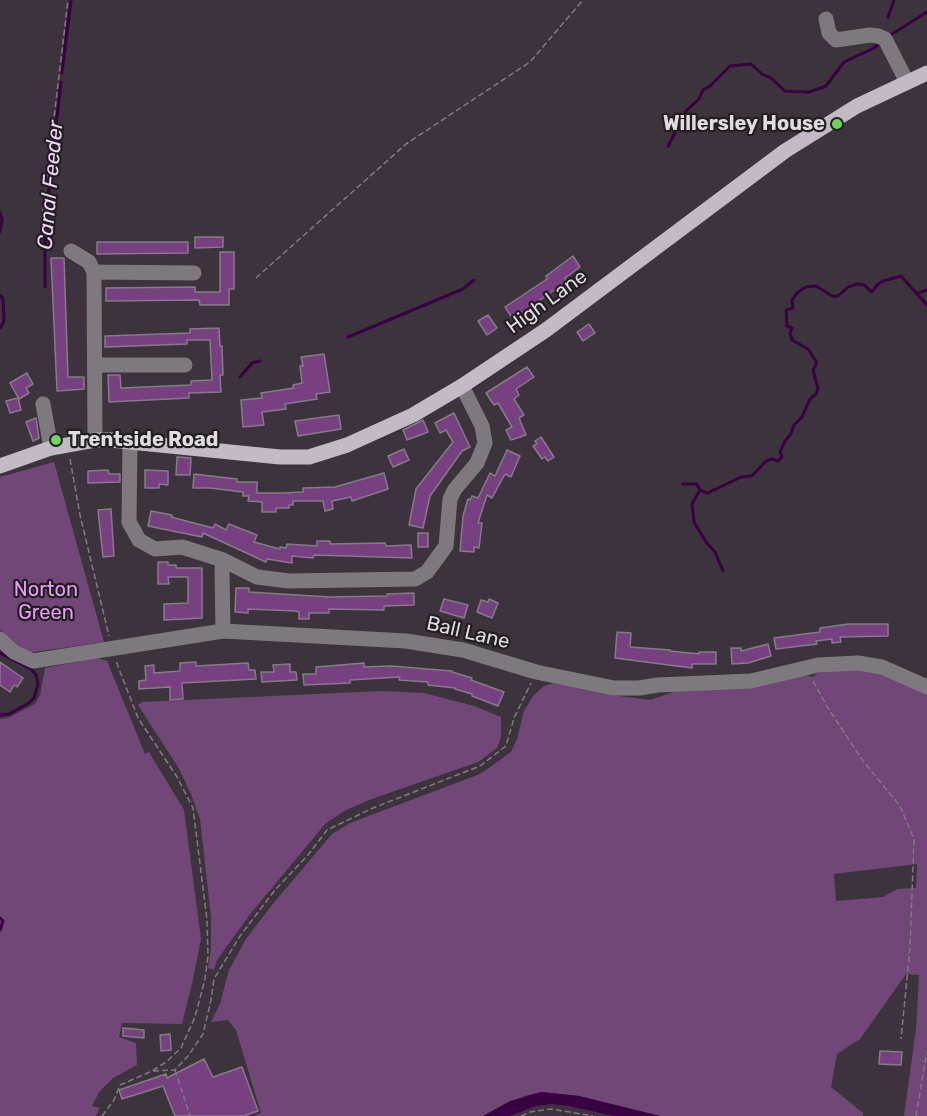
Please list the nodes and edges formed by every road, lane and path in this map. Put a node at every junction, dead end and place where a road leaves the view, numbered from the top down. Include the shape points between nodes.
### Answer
1 (68, 0) edge
2 (583, 0) edge
3 (826, 19) dead end
4 (927, 73) edge
5 (907, 82) junction
6 (48, 236) dead end
7 (71, 251) dead end
8 (94, 272) junction
9 (194, 273) dead end
10 (256, 278) dead end
11 (95, 365) junction
12 (185, 365) dead end
13 (462, 387) junction
14 (43, 404) dead end
15 (95, 440) junction
16 (130, 442) junction
17 (67, 444) junction
18 (51, 448) junction
19 (0, 466) edge
20 (223, 560) junction
21 (223, 631) junction
22 (0, 639) edge
23 (112, 649) junction
24 (806, 667) junction
25 (536, 672) junction
26 (927, 687) edge
27 (901, 1039) dead end
28 (927, 1051) edge
29 (175, 1070) junction
30 (152, 1071) junction
31 (102, 1116) edge
32 (190, 1116) edge
33 (520, 1116) edge
34 (593, 1116) edge
35 (916, 1116) edge

1 - 6 path via 41,227 46,227
2 - 10 path via 530,62 406,144
3 - 5 street via 829,33 836,40 870,35 885,39
4 - 5 main road, High Lane
5 - 13 main road, High Lane via 857,106 785,150 546,330
7 - 8 street via 89,262
8 - 9 street
8 - 11 street
11 - 12 street
11 - 15 street
13 - 16 main road, High Lane via 375,433 309,456 280,457
13 - 20 street via 483,426 485,442 477,463 450,499 446,546 427,572 415,579 289,581 257,577
14 - 18 street
15 - 16 main road, High Lane
15 - 17 main road, High Lane
16 - 20 street via 129,522 140,540 154,549 182,547
17 - 18 main road, High Lane
17 - 23 path
18 - 19 main road, High Lane
20 - 21 street
21 - 23 street, Ball Lane
21 - 25 street, Ball Lane via 406,641 463,650
22 - 23 street, Ball Lane via 14,652 33,661
23 - 30 path via 138,718 193,808 207,920 208,956 195,1017 181,1048
24 - 25 street, Ball Lane via 751,681 639,688 596,686
24 - 26 street, Ball Lane via 858,663 882,667
24 - 27 path via 863,761 900,806 914,839 910,948
25 - 29 path via 514,718 506,746 480,766 327,830 240,936 214,979 203,1034
28 - 35 path
29 - 30 path
29 - 32 path
30 - 31 path via 120,1084
33 - 34 path via 551,1108

